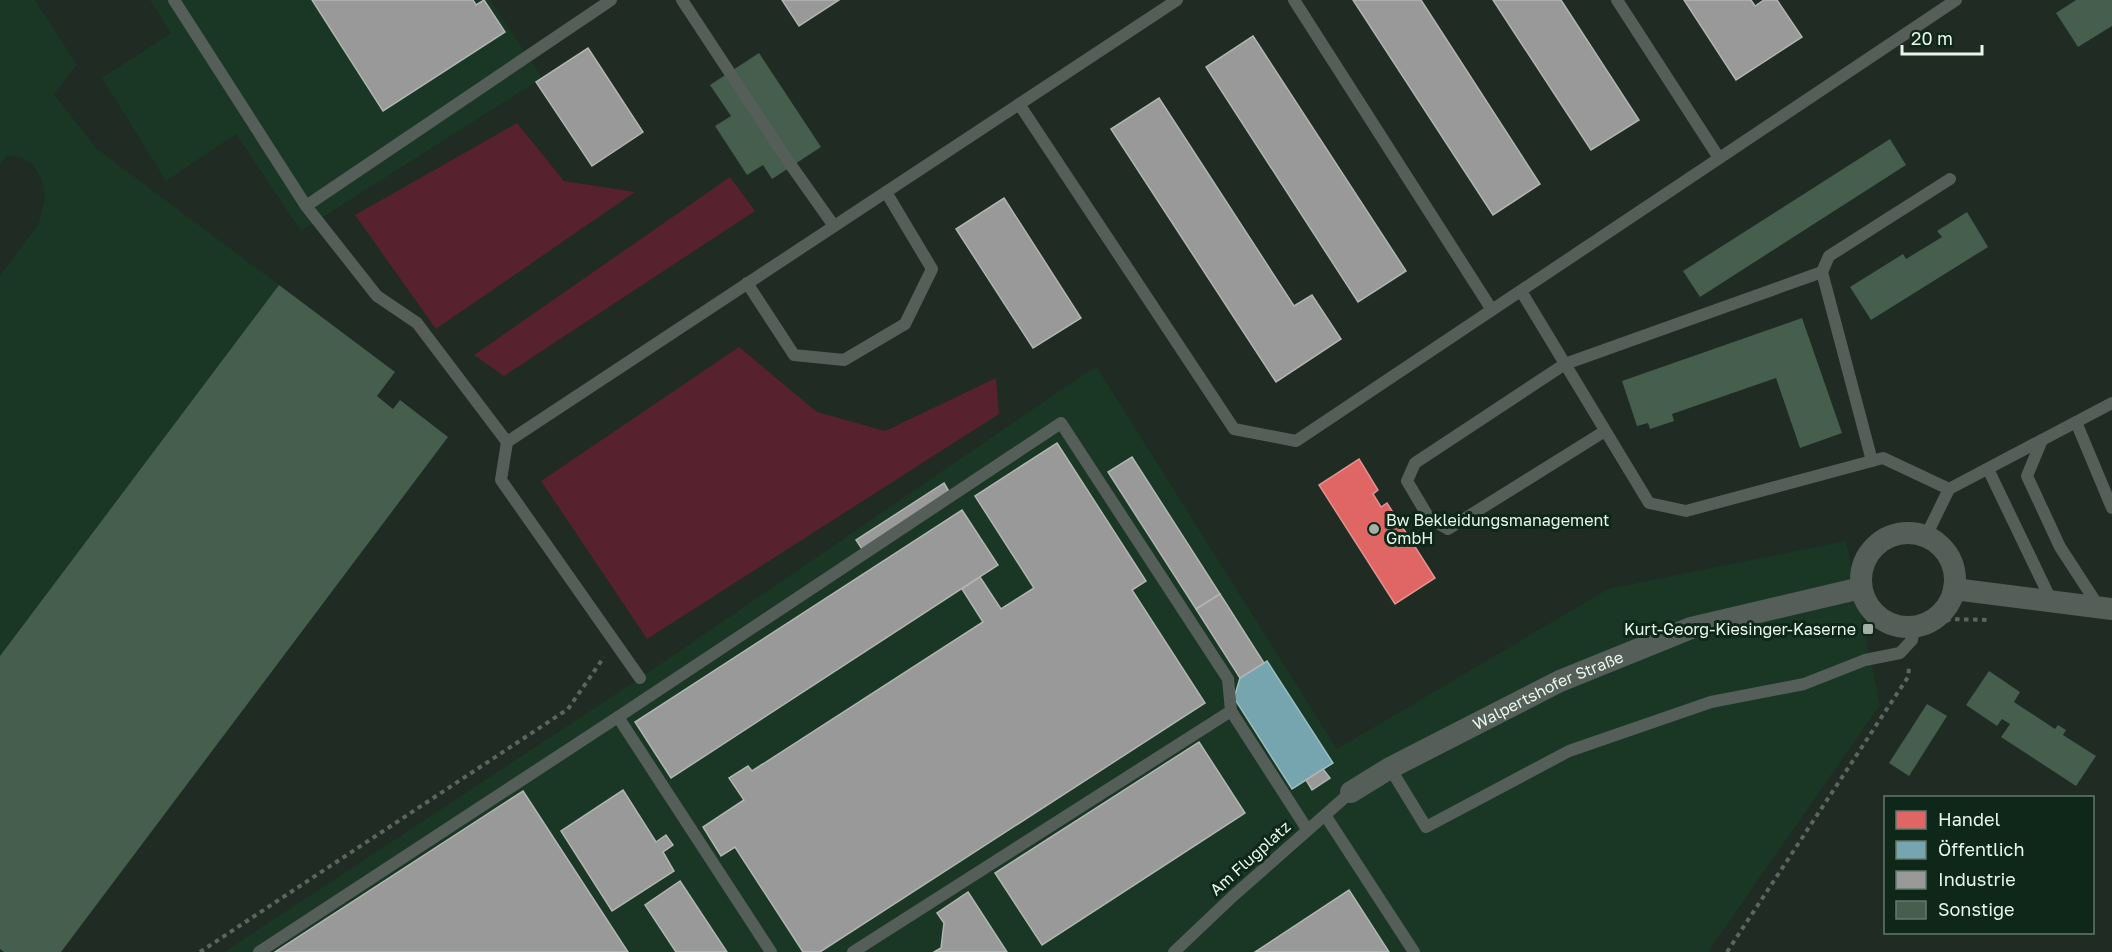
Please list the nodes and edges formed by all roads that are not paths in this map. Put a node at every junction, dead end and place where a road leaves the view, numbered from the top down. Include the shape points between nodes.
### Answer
1 (174, 0) edge
2 (611, 0) edge
3 (682, 0) edge
4 (1177, 0) edge
5 (1294, 0) edge
6 (1617, 0) edge
7 (1956, 0) edge
8 (1019, 104) junction
9 (1719, 158) junction
10 (1950, 179) dead end
11 (886, 192) junction
12 (306, 206) junction
13 (834, 226) junction
14 (1822, 272) junction
15 (747, 283) junction
16 (1521, 291) junction
17 (1492, 310) junction
18 (1565, 364) junction
19 (2112, 402) edge
20 (2076, 422) junction
21 (1605, 431) junction
22 (2042, 440) junction
23 (507, 442) junction
24 (1872, 461) junction
25 (1988, 469) junction
26 (1949, 489) junction
27 (2112, 508) edge
28 (1926, 536) junction
29 (1861, 588) junction
30 (1954, 590) junction
31 (2052, 602) junction
32 (2106, 609) edge
33 (1913, 633) junction
34 (640, 678) dead end
35 (1231, 711) junction
36 (618, 717) junction
37 (1390, 768) junction
38 (1351, 792) joint
39 (1325, 815) junction
40 (1307, 829) junction
41 (259, 952) edge
42 (771, 952) edge
43 (853, 952) edge
44 (1174, 952) edge
45 (1414, 952) edge

1 - 12 lane
2 - 12 lane
3 - 13 lane
4 - 8 lane
5 - 17 lane
6 - 9 lane
7 - 9 lane
8 - 11 lane
8 - 17 lane via 1234,429 1296,441
9 - 16 lane
10 - 14 lane via 1829,256
11 - 13 lane
11 - 15 lane via 932,269 905,324 844,360 794,356
12 - 23 lane via 377,296 417,323
13 - 15 lane
14 - 18 lane
14 - 24 lane
15 - 23 lane
16 - 17 lane
16 - 18 lane
18 - 21 lane
18 - 21 lane via 1415,463 1407,481 1429,518 1448,529
19 - 20 lane
20 - 22 lane
20 - 27 lane
21 - 24 lane via 1649,503 1686,511
22 - 25 lane
22 - 32 lane via 2027,476 2061,547
23 - 34 lane via 501,480
24 - 26 lane via 1883,458
25 - 26 lane
25 - 31 lane
26 - 28 lane
28 - 29 street via 1912,532 1884,539 1865,560
28 - 30 street via 1950,558 1955,573
29 - 33 street via 1874,614
29 - 37 street, Walpertshofer Straße via 1691,628 1560,681
30 - 31 street
30 - 33 street via 1940,614
31 - 32 street
33 - 37 lane via 1900,653 1865,660 1804,684 1711,702 1569,751 1426,827
35 - 36 lane via 1228,679 1061,423
35 - 40 lane
35 - 43 lane
36 - 41 lane
36 - 42 lane
37 - 38 street, Walpertshofer Straße
38 - 39 lane, Am Flugplatz
39 - 40 lane, Am Flugplatz
39 - 45 lane
40 - 44 lane, Am Flugplatz

